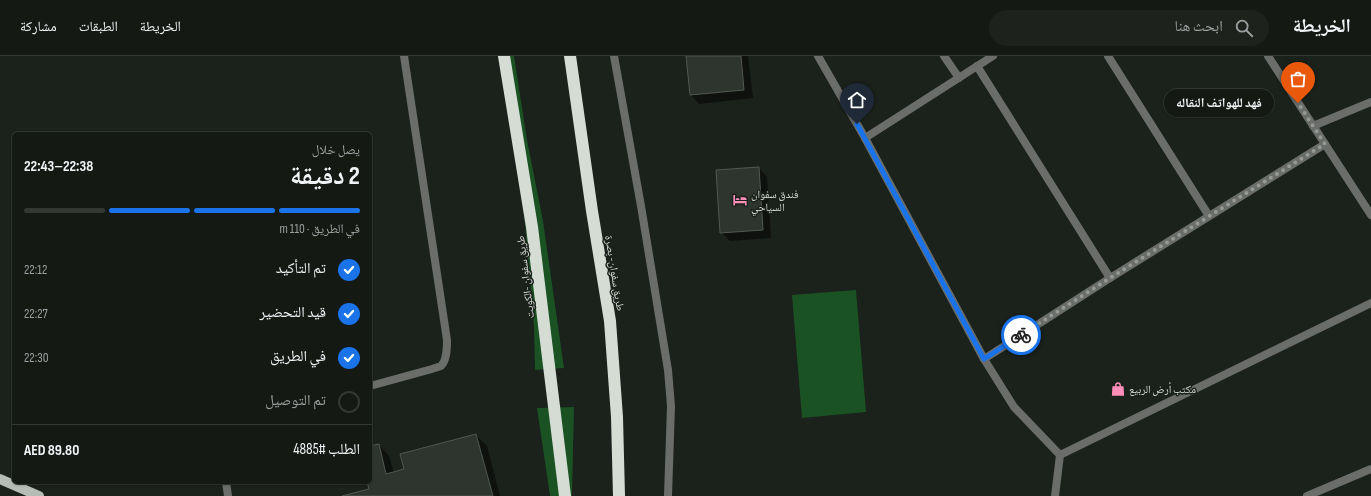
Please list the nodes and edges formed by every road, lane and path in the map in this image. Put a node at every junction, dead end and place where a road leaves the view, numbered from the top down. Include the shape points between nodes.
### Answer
1 (404, 56) edge
2 (504, 56) edge
3 (570, 56) edge
4 (614, 56) edge
5 (818, 56) edge
6 (944, 56) edge
7 (993, 56) edge
8 (1108, 56) edge
9 (1268, 56) edge
10 (977, 66) junction
11 (959, 78) junction
12 (1371, 102) edge
13 (1313, 126) junction
14 (865, 138) junction
15 (1325, 144) junction
16 (1371, 215) edge
17 (1209, 216) junction
18 (1110, 278) junction
19 (1371, 303) edge
20 (984, 359) junction
21 (372, 385) edge
22 (1060, 455) junction
23 (1371, 468) edge
24 (0, 479) edge
25 (226, 484) edge
26 (39, 496) edge
27 (228, 496) edge
28 (565, 496) edge
29 (619, 496) edge
30 (668, 496) edge
31 (1056, 496) edge
32 (1307, 496) edge

1 - 21 street via 446,349 441,366
2 - 28 highway, طريق سفوان -الكويت via 532,227
3 - 29 highway, طريق سفوان- بصرة via 610,321 617,417
4 - 30 street via 668,370 671,406
5 - 14 street
6 - 11 street
7 - 10 street
8 - 17 street
9 - 13 street
10 - 11 street
10 - 18 street
11 - 14 street
12 - 13 street
13 - 15 street
14 - 20 street
15 - 16 street
15 - 17 street
17 - 18 street
18 - 20 street
19 - 22 street
20 - 22 street via 1014,407
22 - 31 street
23 - 32 street
24 - 26 main road
25 - 27 street

